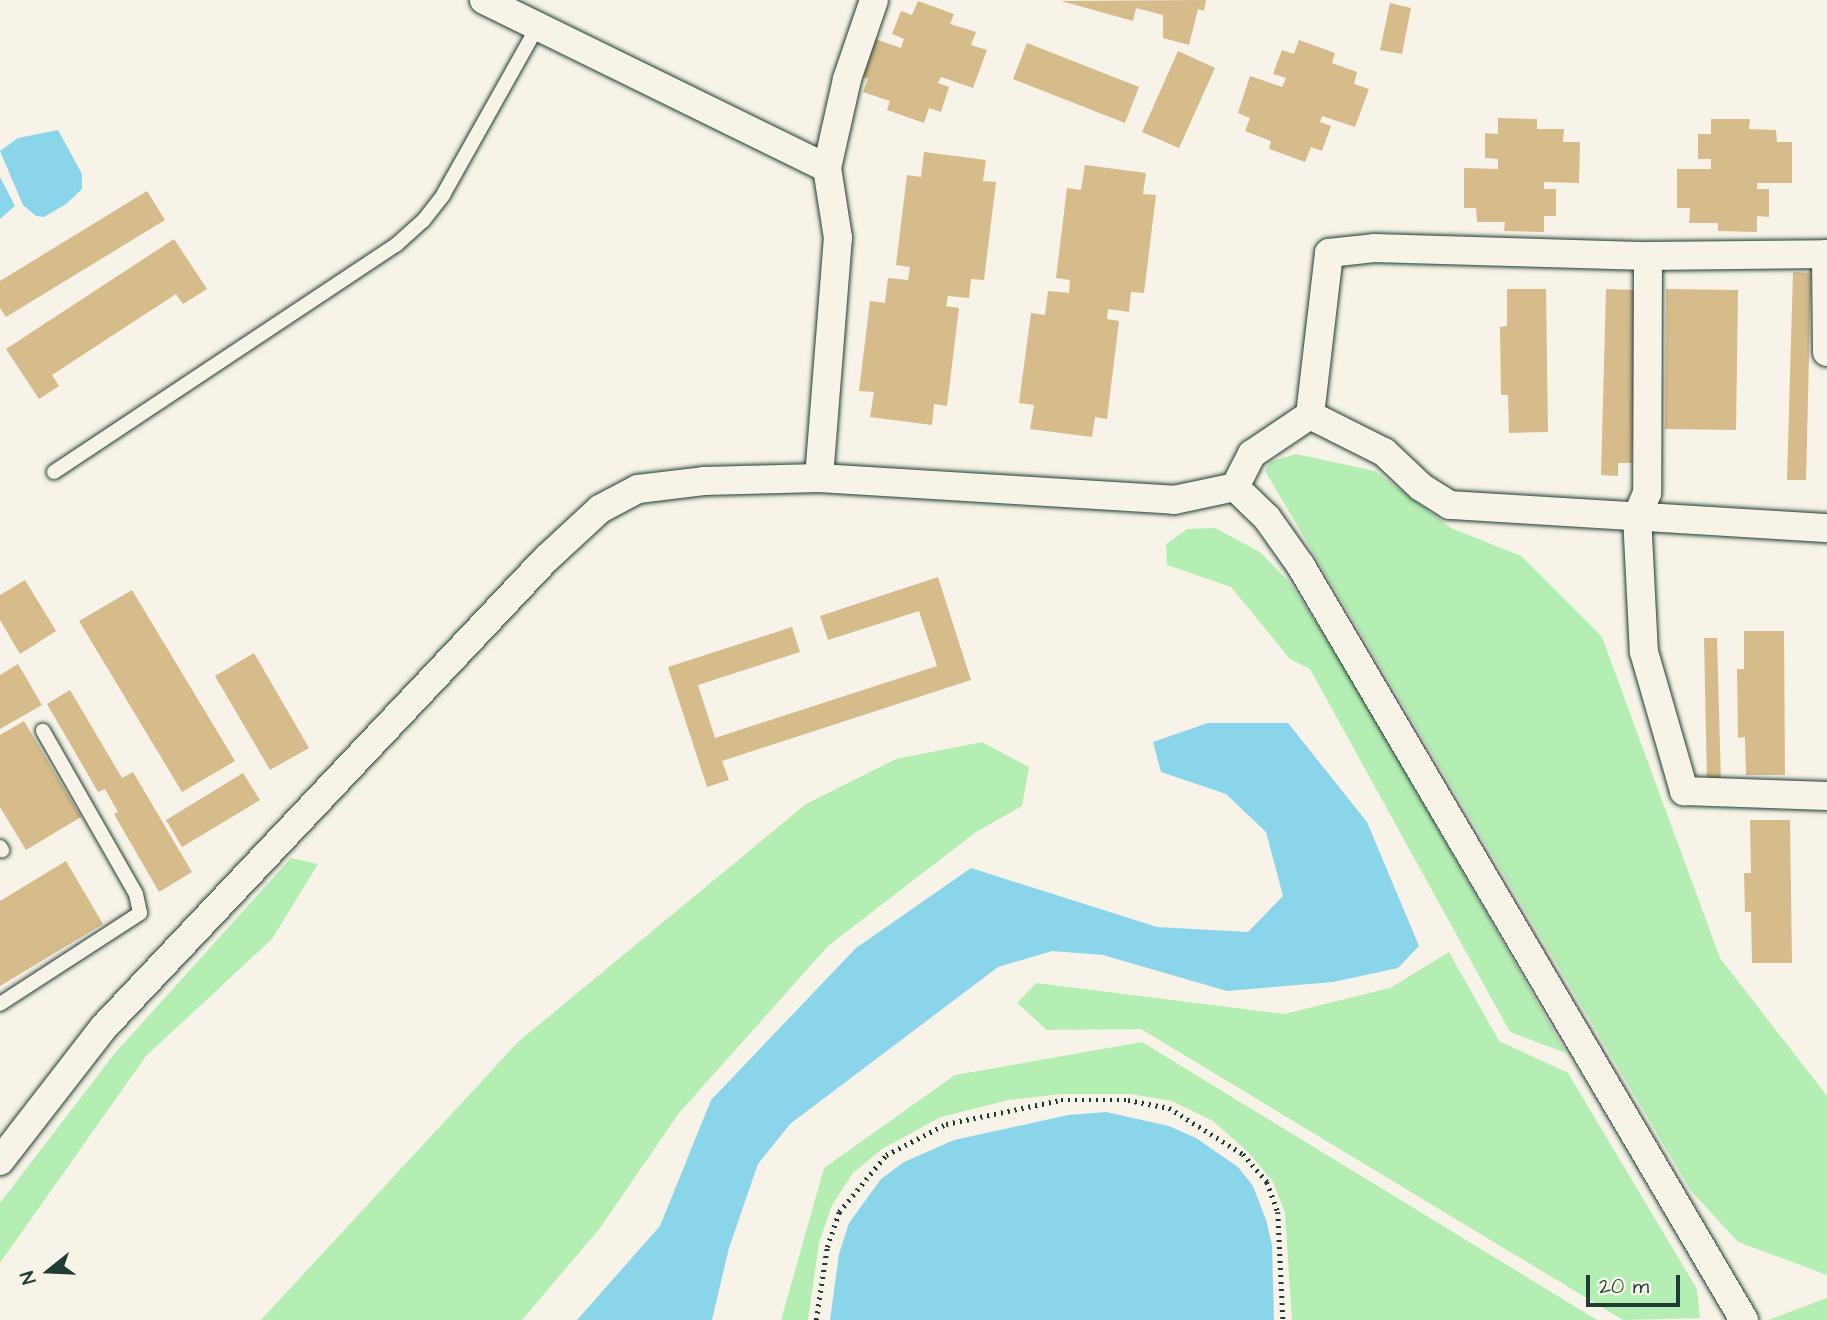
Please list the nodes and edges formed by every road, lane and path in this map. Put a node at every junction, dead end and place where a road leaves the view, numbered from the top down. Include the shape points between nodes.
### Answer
1 (484, 0) edge
2 (874, 0) edge
3 (536, 29) junction
4 (827, 168) junction
5 (1826, 254) edge
6 (1648, 256) junction
7 (1827, 352) edge
8 (1310, 415) junction
9 (54, 472) dead end
10 (819, 478) junction
11 (1235, 487) junction
12 (1637, 516) junction
13 (1827, 528) edge
14 (43, 731) dead end
15 (1827, 796) edge
16 (0, 1004) edge
17 (0, 1161) edge
18 (816, 1320) edge
19 (1283, 1320) edge
20 (1744, 1320) edge

1 - 3 street
2 - 4 street via 847,79
3 - 4 street
3 - 9 lane via 443,195 423,221 396,245
4 - 10 street via 838,238
5 - 6 street
5 - 7 street
6 - 8 street via 1374,248 1329,253
6 - 12 street via 1647,493
8 - 11 street via 1252,454
8 - 12 street via 1384,452 1421,487 1450,505
10 - 11 street via 1174,500
10 - 17 street via 638,489 600,509 546,559 104,1027
11 - 20 street via 1267,517 1301,566
12 - 13 street
12 - 15 street via 1644,653 1684,791
14 - 16 lane via 136,894 140,913
18 - 19 path via 827,1247 839,1212 886,1155 946,1124 1061,1100 1128,1100 1169,1108 1243,1154 1267,1182 1278,1212

